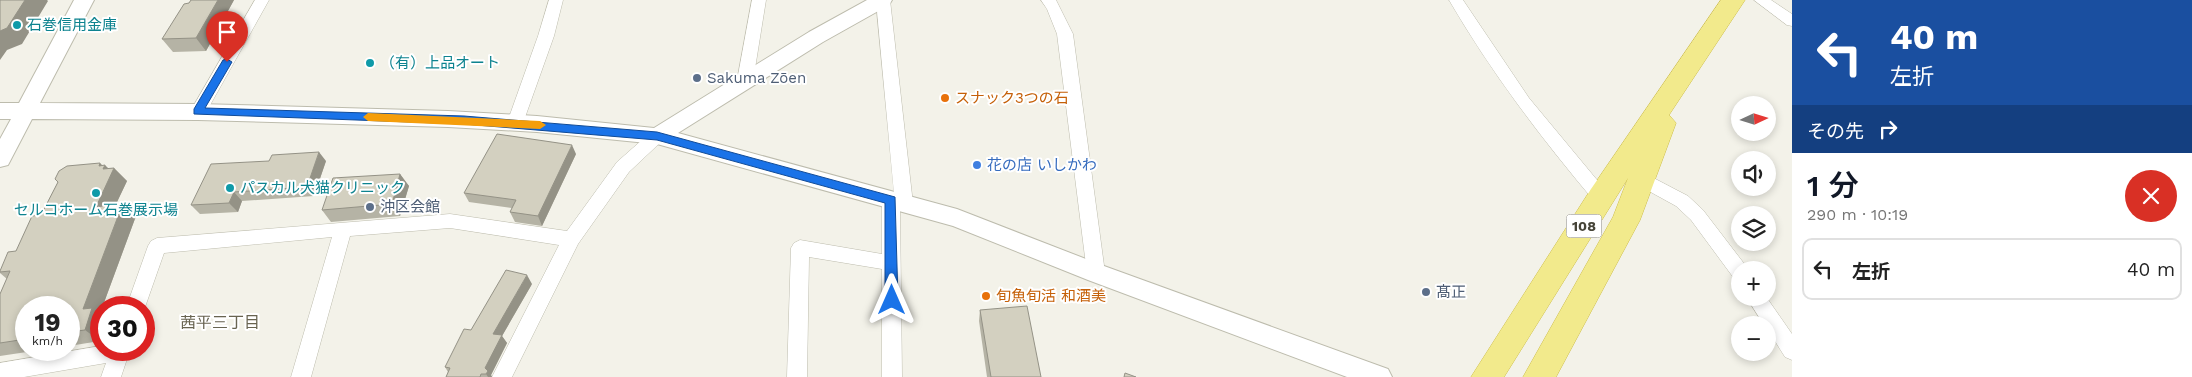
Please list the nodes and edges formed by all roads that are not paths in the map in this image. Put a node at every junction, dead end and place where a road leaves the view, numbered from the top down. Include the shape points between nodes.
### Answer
1 (84, 0) edge
2 (262, 0) edge
3 (556, 0) edge
4 (759, 0) edge
5 (882, 0) edge
6 (1048, 0) edge
7 (1456, 0) edge
8 (1733, 0) edge
9 (1760, 0) edge
10 (1792, 21) edge
11 (1682, 75) junction
12 (745, 82) junction
13 (0, 111) edge
14 (24, 111) junction
15 (198, 112) junction
16 (515, 123) junction
17 (657, 136) junction
18 (0, 159) edge
19 (1642, 179) junction
20 (1602, 197) junction
21 (898, 202) junction
22 (343, 230) junction
23 (571, 239) junction
24 (1732, 261) edge
25 (891, 263) junction
26 (1096, 273) junction
27 (139, 296) edge
28 (1763, 306) edge
29 (1792, 352) edge
30 (90, 356) edge
31 (117, 361) edge
32 (0, 372) edge
33 (111, 377) edge
34 (301, 377) edge
35 (502, 377) edge
36 (797, 377) edge
37 (892, 377) edge
38 (1379, 377) edge
39 (1487, 377) edge
40 (1539, 377) edge

1 - 14 street
2 - 15 street
3 - 16 street
4 - 12 street
5 - 12 street via 816,36
5 - 21 street
6 - 26 street via 1065,34
7 - 20 street via 1538,124
8 - 11 highway, 108
9 - 10 street
11 - 19 highway, 108
11 - 20 highway, 108
12 - 17 street
13 - 14 street
14 - 15 street
14 - 18 street
15 - 16 street
16 - 17 street
17 - 21 street
17 - 23 street via 623,167
19 - 24 street via 1682,201
19 - 40 highway, 108 via 1626,220
20 - 39 highway, 108
21 - 25 street
21 - 26 street via 957,218
22 - 23 street via 450,221
22 - 27 street via 157,246
22 - 34 street
23 - 35 street
25 - 36 street via 800,248
25 - 37 street
26 - 38 street
28 - 29 street
30 - 32 street
31 - 33 street

